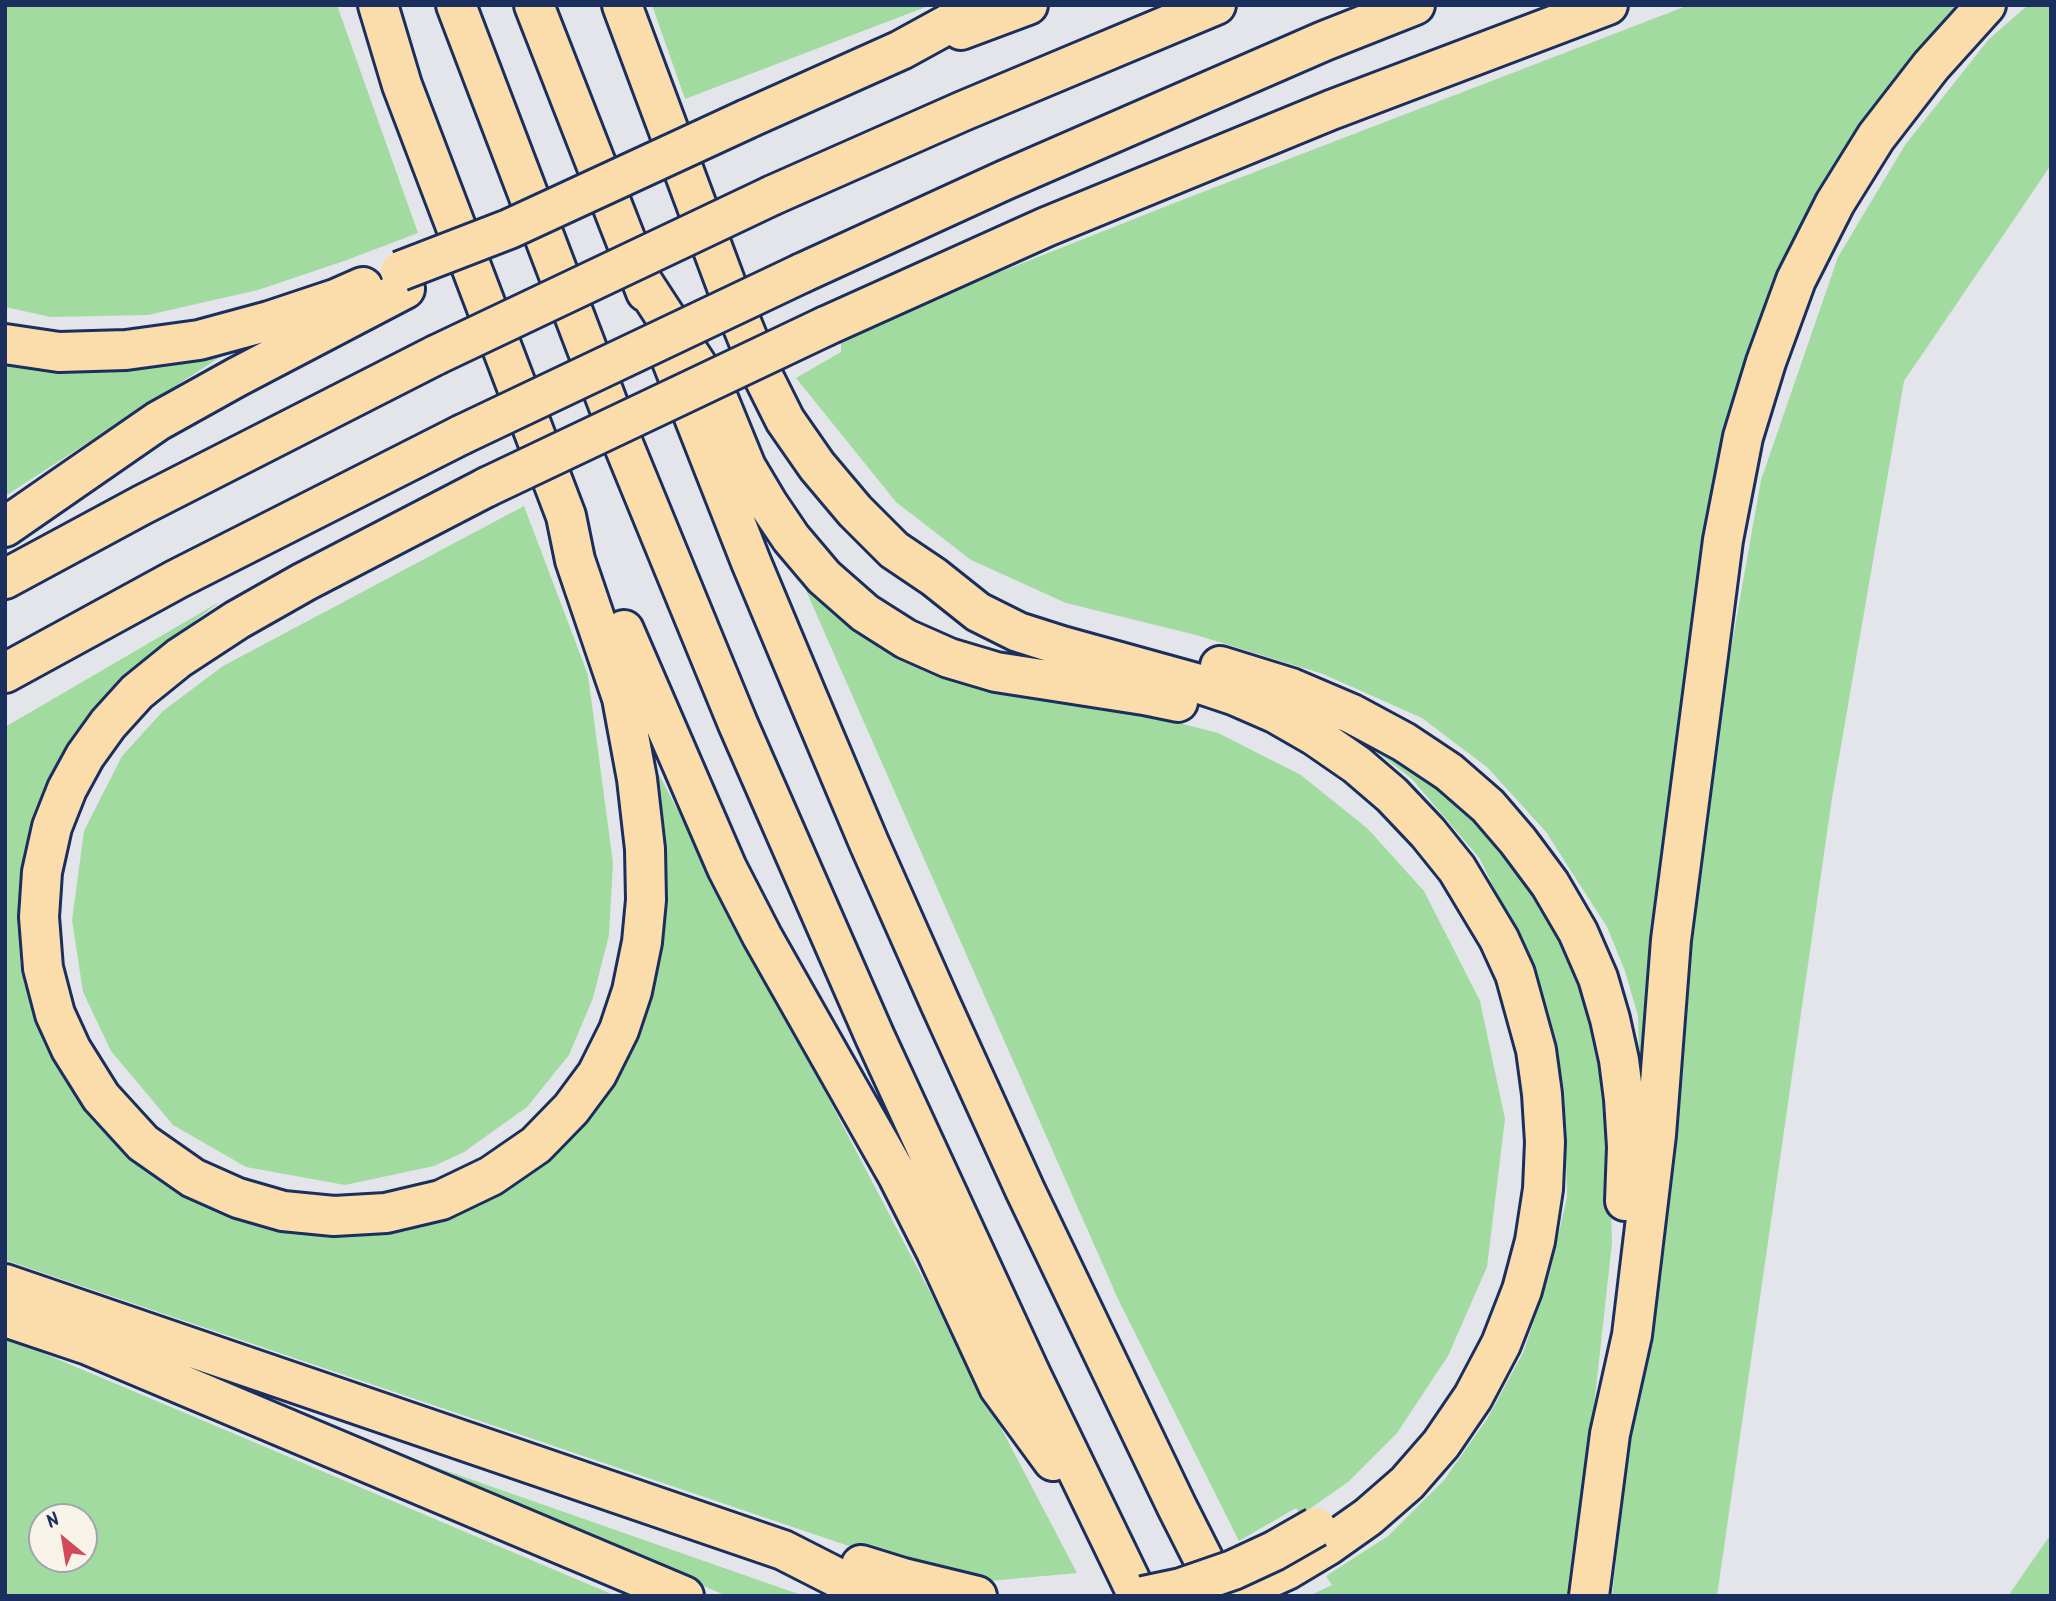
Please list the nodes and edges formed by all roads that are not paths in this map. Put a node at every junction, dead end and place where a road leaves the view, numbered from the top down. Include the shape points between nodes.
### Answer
1 (360, 5) edge
2 (378, 5) edge
3 (456, 5) edge
4 (534, 5) edge
5 (622, 5) edge
6 (984, 5) edge
7 (1028, 5) edge
8 (1216, 5) edge
9 (1415, 5) edge
10 (1608, 5) edge
11 (1986, 5) edge
12 (901, 50) junction
13 (402, 85) junction
14 (403, 280) junction
15 (642, 281) junction
16 (5, 344) edge
17 (566, 516) junction
18 (5, 527) edge
19 (934, 577) junction
20 (5, 579) edge
21 (5, 673) edge
22 (5, 1284) edge
23 (5, 1317) edge
24 (1609, 1434) junction
25 (1322, 1536) junction
26 (1109, 1539) junction
27 (783, 1550) junction
28 (684, 1596) edge
29 (889, 1596) edge
30 (977, 1596) edge
31 (1138, 1596) edge
32 (1143, 1596) edge
33 (1222, 1596) edge
34 (1229, 1596) edge
35 (1589, 1596) edge

1 - 13 highway
2 - 13 highway
3 - 26 highway via 624,446 738,724 875,1037
4 - 15 highway
5 - 19 highway via 730,295 785,420 855,511 894,550
6 - 12 highway
7 - 12 highway
8 - 20 highway, bridge via 772,195 436,355
9 - 21 highway, bridge via 1031,169 802,273 461,435 177,579
10 - 17 highway, bridge via 1294,125 1046,227 826,326 487,488 304,582 179,658 137,692 85,756 52,827 40,894 43,968 55,1014 101,1097 143,1143 193,1178 283,1211 334,1216 386,1213 441,1200 491,1176 536,1144 590,1083 632,992 646,900 645,849 622,698 575,560
11 - 24 highway via 1884,127 1835,203 1796,280 1744,437 1723,540 1671,940 1656,1135 1632,1335
12 - 14 highway, bridge
13 - 17 highway
14 - 16 highway via 199,340 126,350 59,352
14 - 18 highway via 158,421
15 - 25 highway via 717,396 746,467 768,504 824,577 865,612 906,639 961,662 1188,704 1262,733 1312,763 1377,814 1438,884 1478,949 1504,1017 1520,1098 1519,1186 1499,1286 1480,1334 1420,1432
15 - 33 highway via 751,562 869,844 1025,1190
17 - 26 highway via 591,554 727,868 898,1176 999,1387
19 - 24 highway via 1073,628 1291,688 1352,714 1450,772 1518,841 1578,932 1598,978 1619,1060 1627,1147
19 - 25 highway via 978,612 1018,632 1236,696 1315,736 1357,765 1428,832 1480,906 1515,974 1536,1050 1545,1142 1535,1241 1522,1290 1501,1345 1441,1444 1368,1517
22 - 27 highway
23 - 28 highway via 88,1345
24 - 35 highway
25 - 32 highway, bridge via 1181,1588
25 - 34 highway via 1287,1570
26 - 31 highway
27 - 29 highway via 836,1577
27 - 30 highway via 842,1559

